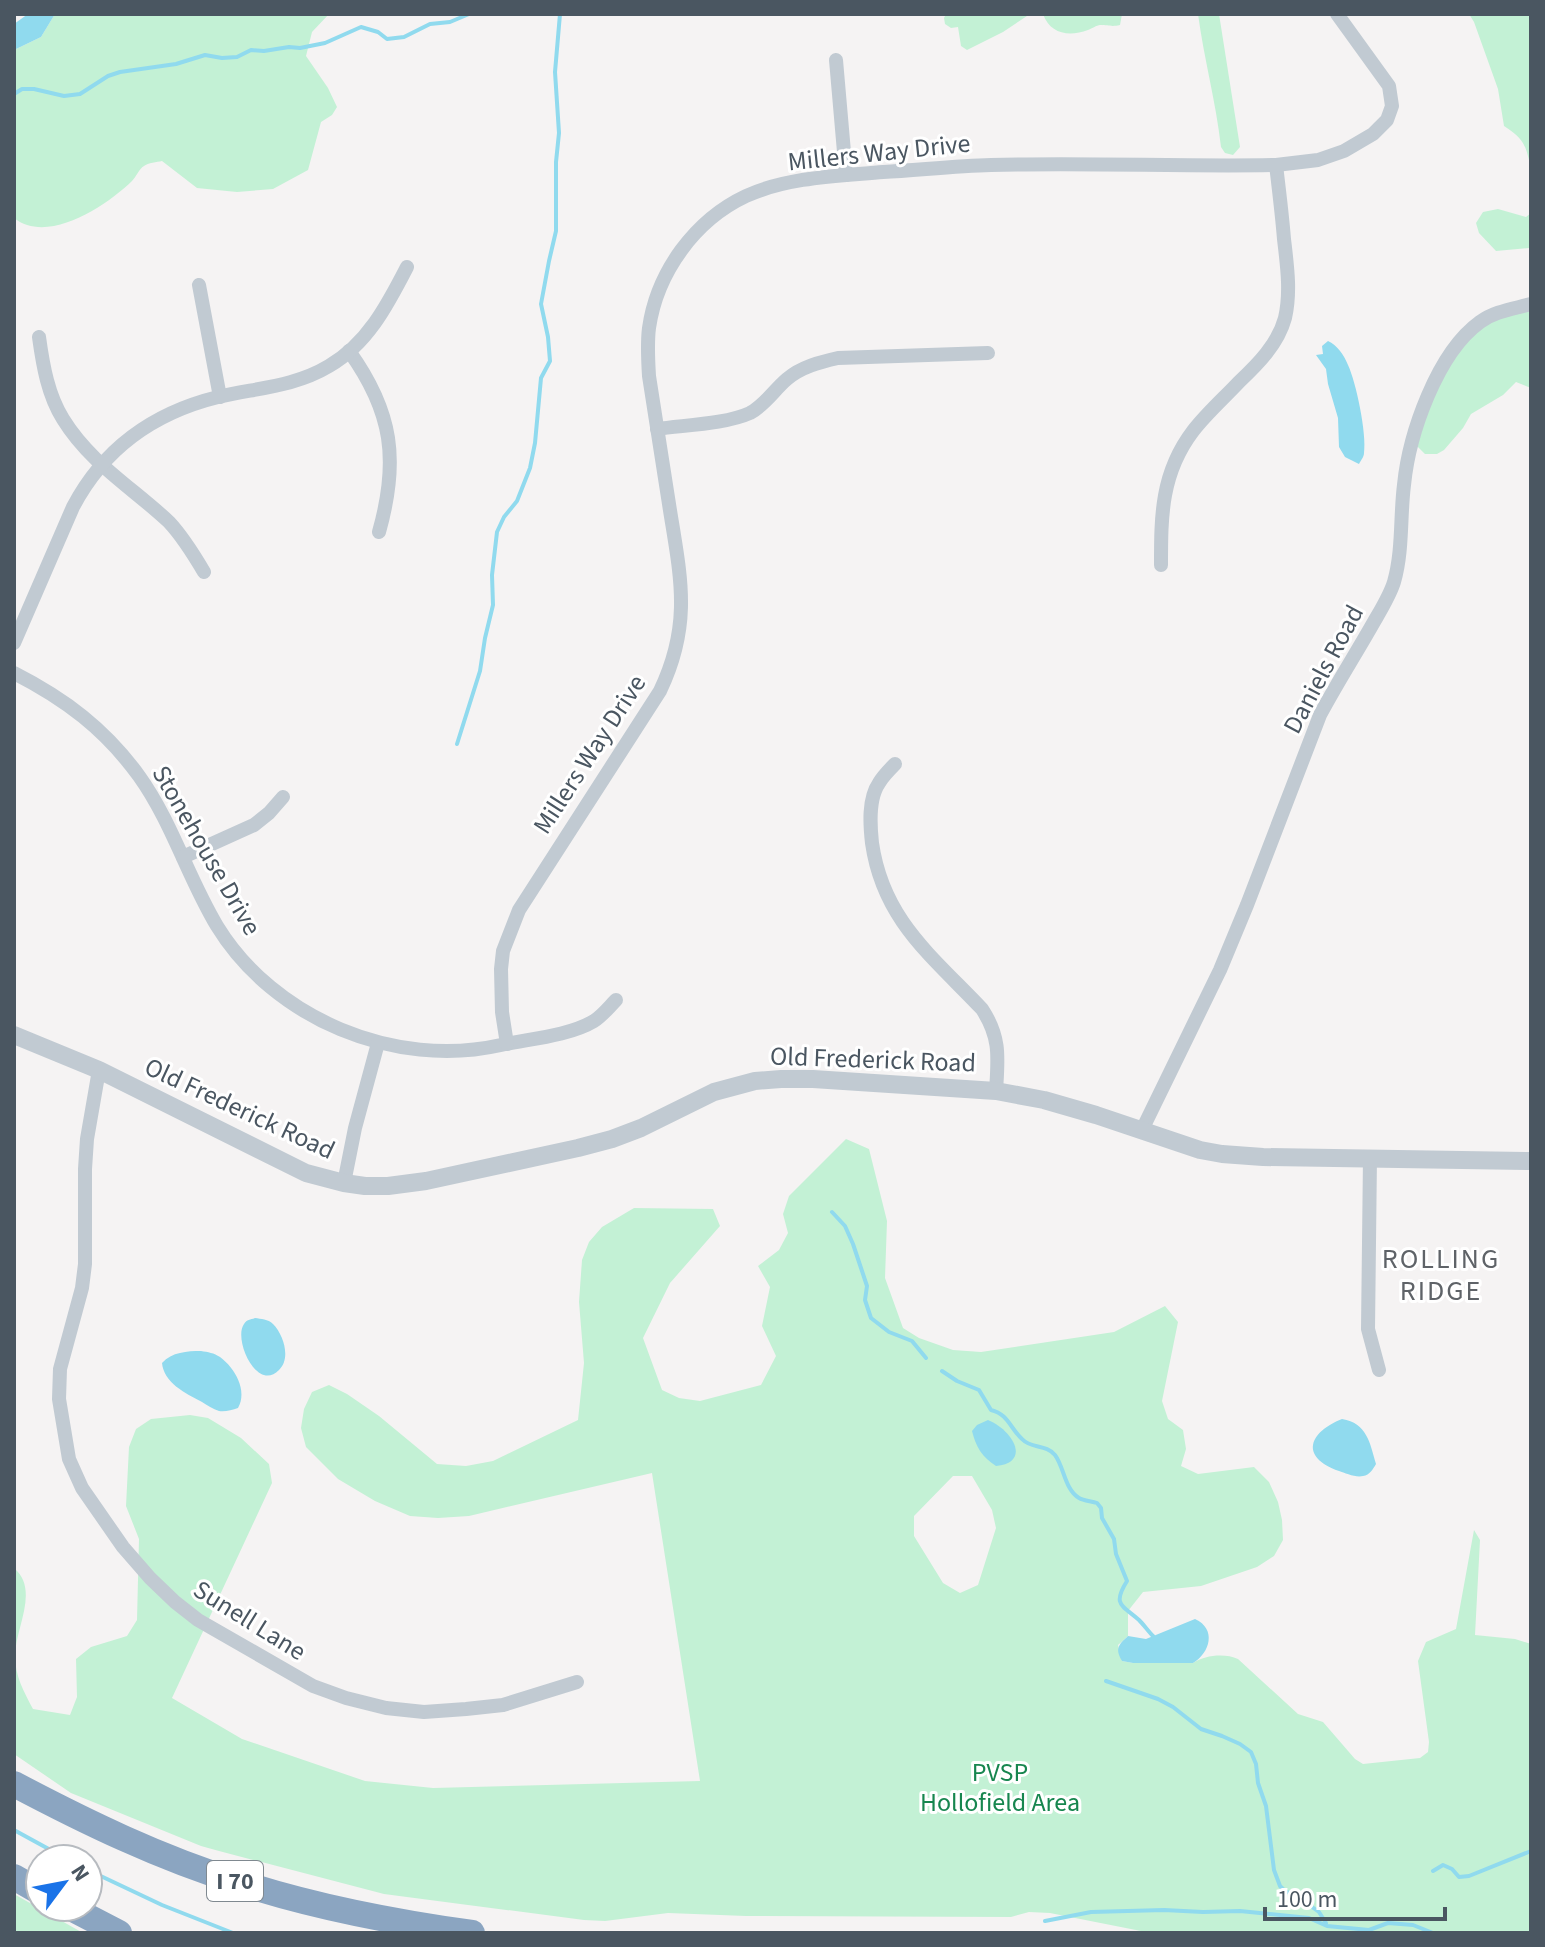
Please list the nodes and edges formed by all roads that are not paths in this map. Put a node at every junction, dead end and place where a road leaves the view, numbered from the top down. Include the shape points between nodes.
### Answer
1 (1337, 14) edge
2 (836, 60) dead end
3 (1276, 165) junction
4 (846, 175) junction
5 (407, 267) dead end
6 (199, 285) dead end
7 (1531, 304) edge
8 (39, 337) dead end
9 (349, 351) junction
10 (988, 353) dead end
11 (220, 397) junction
12 (657, 429) junction
13 (100, 465) junction
14 (379, 532) dead end
15 (1161, 565) dead end
16 (204, 572) dead end
17 (14, 643) edge
18 (14, 673) edge
19 (895, 764) dead end
20 (283, 797) dead end
21 (183, 857) junction
22 (616, 1000) dead end
23 (14, 1035) edge
24 (378, 1043) junction
25 (507, 1044) junction
26 (99, 1070) junction
27 (996, 1091) junction
28 (1142, 1130) junction
29 (1370, 1157) junction
30 (1531, 1161) edge
31 (344, 1183) junction
32 (1379, 1370) dead end
33 (577, 1682) dead end
34 (14, 1784) edge
35 (100, 1923) edge
36 (119, 1933) edge
37 (472, 1933) edge

1 - 3 street, Millers Way Drive via 1389,86 1392,106 1387,120 1344,151
2 - 4 street
3 - 4 street, Millers Way Drive via 995,165
3 - 15 street via 1289,280 1285,319 1264,357 1193,431 1172,469 1161,518
4 - 12 street, Millers Way Drive via 746,196 708,221 677,256 649,326
5 - 9 street via 379,318
6 - 11 street
7 - 28 street, Daniels Road via 1478,324 1457,344 1432,389 1409,451 1394,583 1320,715 1220,970
8 - 13 street via 44,371 62,418
9 - 11 street via 299,380
9 - 14 street via 375,391 389,439 390,485
10 - 12 street via 823,361 795,373 744,415
11 - 13 street via 152,423
12 - 25 street, Millers Way Drive via 682,598 677,646 660,691 514,920 501,969
13 - 16 street via 170,524
13 - 17 street via 73,507
18 - 21 street, Stonehouse Drive via 71,706 120,752 152,796
19 - 27 street via 873,796 872,839 881,883 906,929 988,1018 998,1043
20 - 21 street via 254,825
21 - 24 street, Stonehouse Drive via 219,929 264,981 307,1013
22 - 25 street, Stonehouse Drive via 591,1023
23 - 26 street, Old Frederick Road
24 - 25 street, Stonehouse Drive via 449,1052
24 - 31 street
26 - 31 street, Old Frederick Road via 284,1163
26 - 33 street, Sunell Lane via 86,1154 85,1264 60,1369 59,1399 69,1459 82,1488 123,1547 198,1620 299,1678 346,1698 424,1712 503,1705
27 - 28 street, Old Frederick Road
27 - 31 street, Old Frederick Road via 813,1079 755,1081 714,1092 641,1128 578,1148 426,1181 388,1186
28 - 29 street, Old Frederick Road via 1222,1154
29 - 30 street, Old Frederick Road
29 - 32 street via 1368,1329
34 - 37 highway, I 70 via 80,1818 238,1882 374,1917
35 - 36 highway

